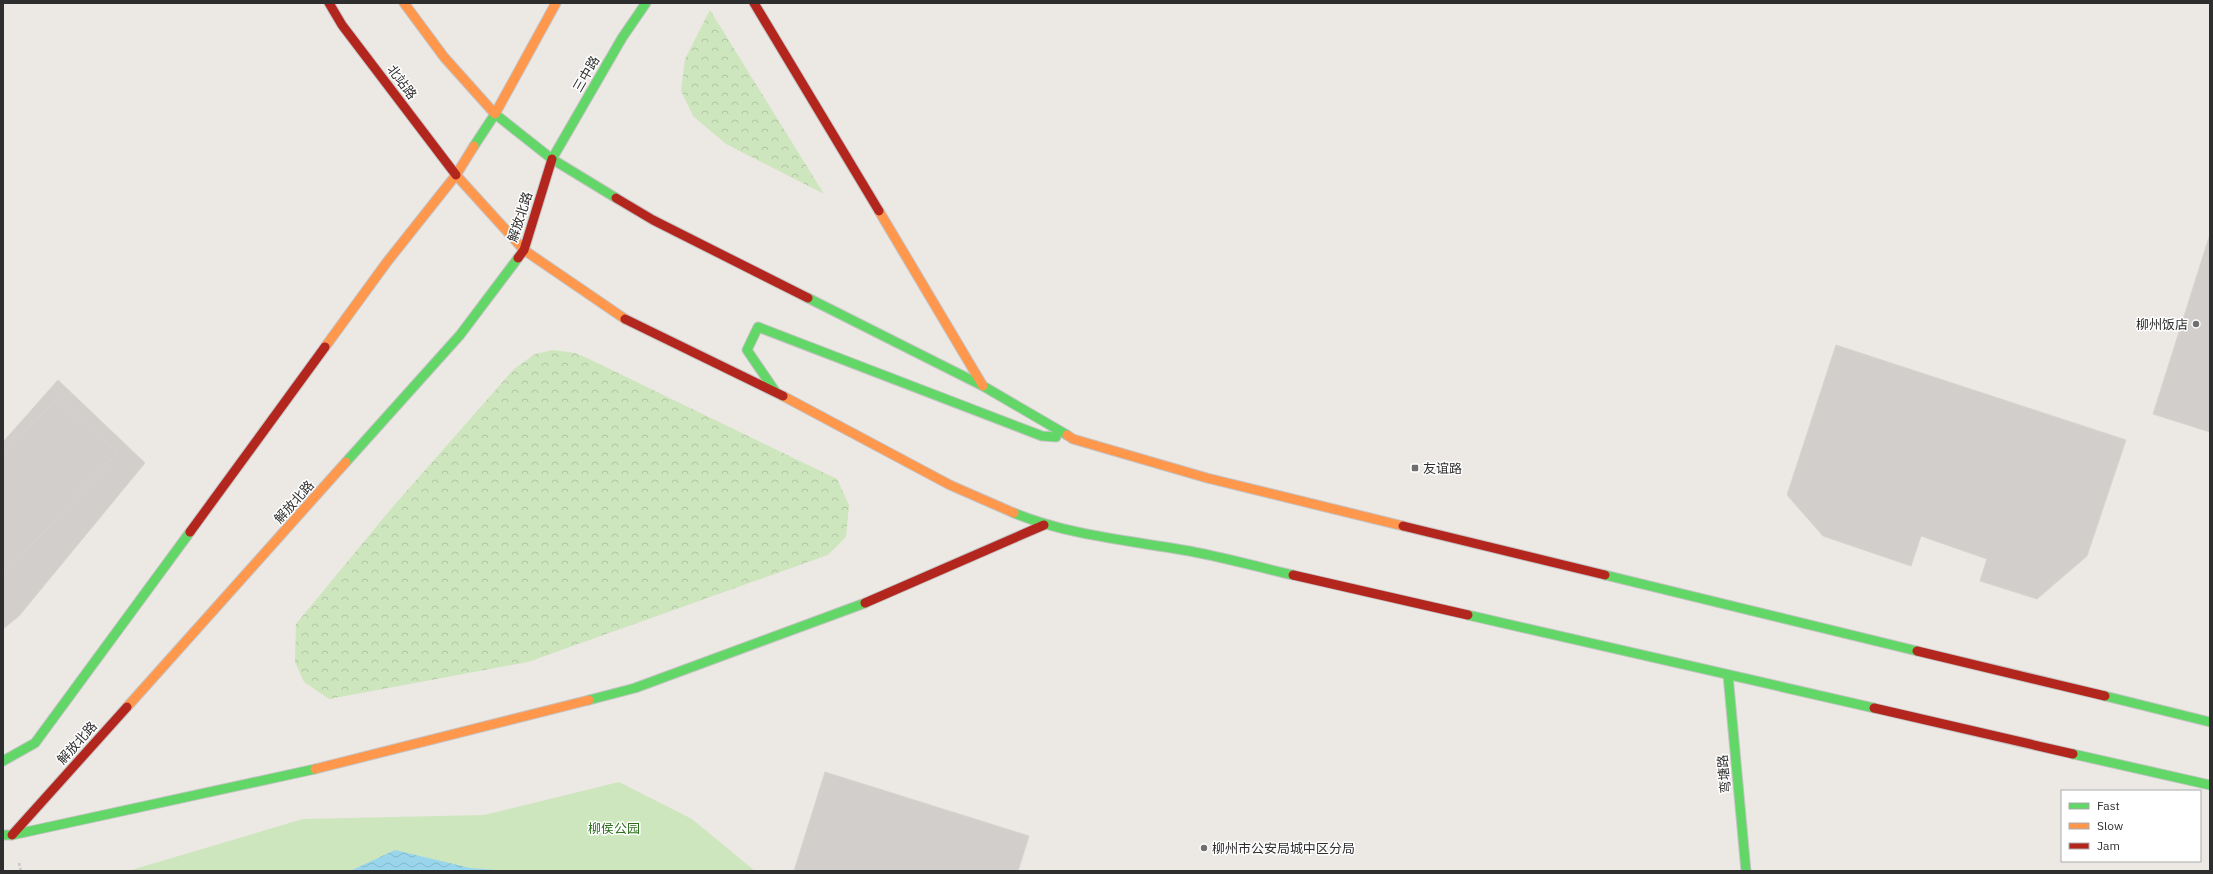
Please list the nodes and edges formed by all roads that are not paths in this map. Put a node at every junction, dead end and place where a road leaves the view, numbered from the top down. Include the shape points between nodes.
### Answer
1 (328, 3) edge
2 (404, 3) edge
3 (556, 3) edge
4 (646, 3) edge
5 (754, 3) edge
6 (495, 114) junction
7 (552, 159) junction
8 (456, 175) junction
9 (524, 250) junction
10 (983, 386) junction
11 (776, 393) junction
12 (1073, 439) junction
13 (1044, 525) junction
14 (1728, 675) junction
15 (2210, 722) edge
16 (3, 761) edge
17 (2210, 785) edge
18 (8, 835) edge
19 (1746, 871) edge

1 - 8 main road, 北站路
2 - 6 main road via 444,57
3 - 6 main road
4 - 7 main road, 三中路 via 622,38
5 - 10 main road
6 - 7 main road
6 - 8 main road
7 - 9 main road, 解放北路
7 - 10 main road via 653,220
8 - 9 main road, 北站路
8 - 16 main road via 388,262 35,743
9 - 11 main road, 北站路 via 614,314
9 - 18 main road, 解放北路 via 460,335
10 - 12 main road
11 - 12 main road via 747,350 758,327 1042,436
11 - 13 main road, 北站路 via 950,485
12 - 15 main road via 1207,478
13 - 14 main road, 北站路 via 1192,552
13 - 18 main road via 876,600 636,688 293,775
14 - 17 main road, 北站路
14 - 19 main road, 弯塘路

